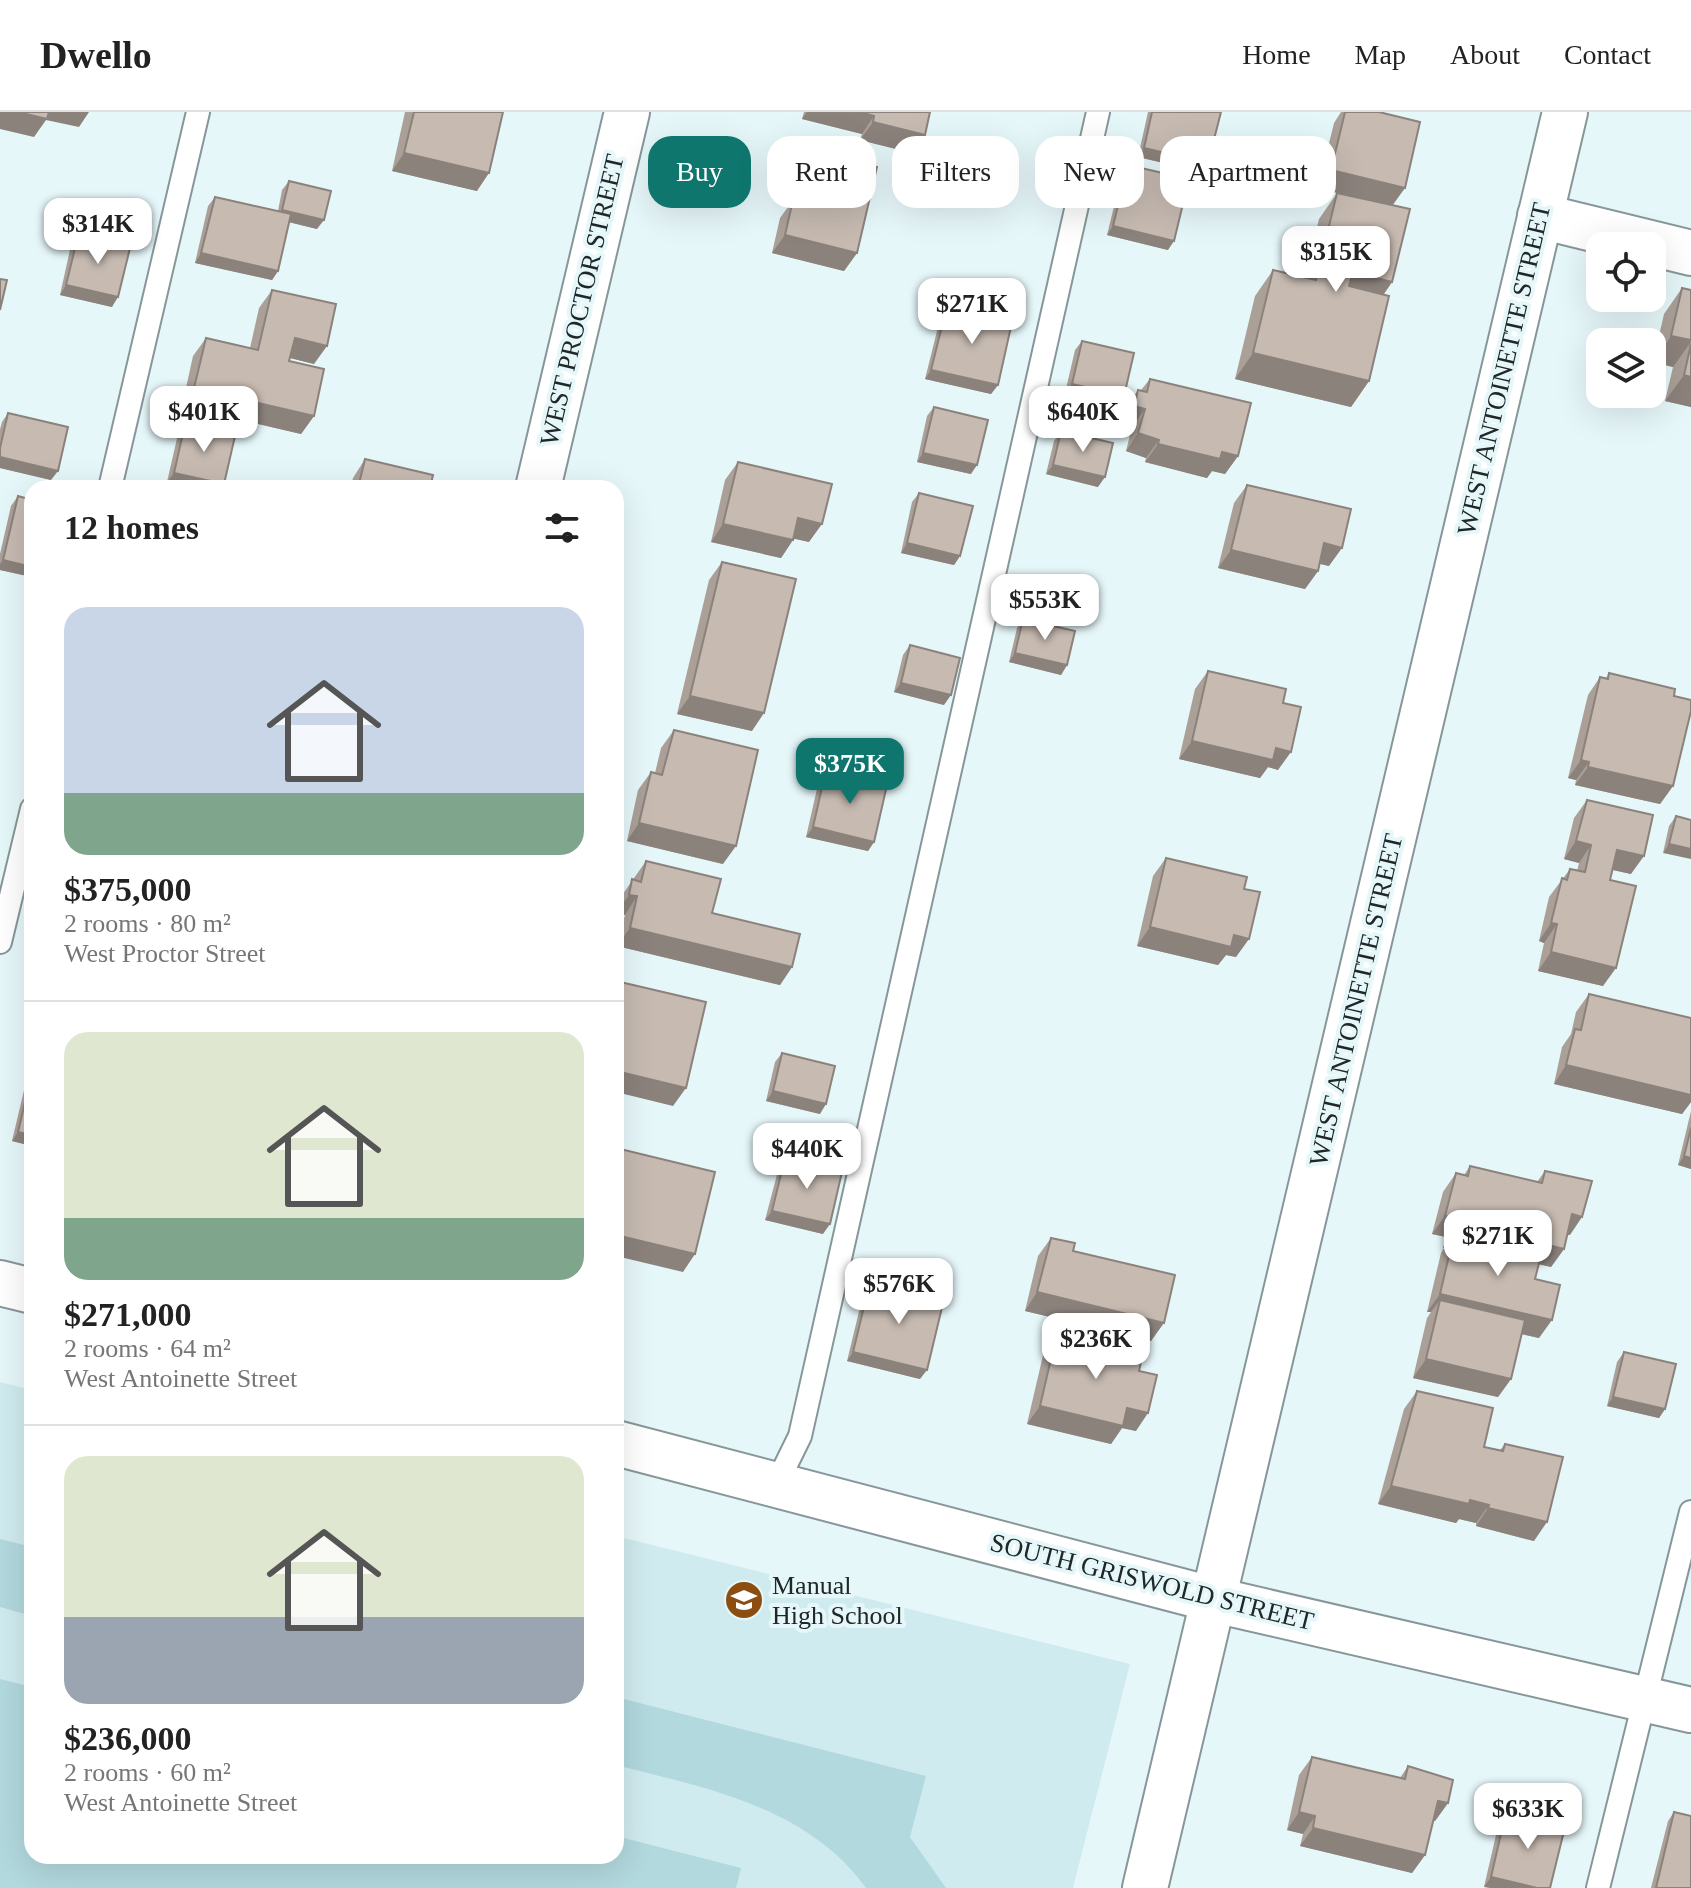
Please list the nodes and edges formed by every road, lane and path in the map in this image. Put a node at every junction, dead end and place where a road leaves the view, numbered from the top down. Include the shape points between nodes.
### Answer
1 (198, 112) edge
2 (627, 112) edge
3 (1098, 112) edge
4 (1565, 112) edge
5 (1540, 216) junction
6 (1691, 253) edge
7 (112, 480) edge
8 (540, 480) edge
9 (24, 842) edge
10 (0, 942) edge
11 (0, 1283) edge
12 (24, 1289) edge
13 (624, 1445) edge
14 (776, 1485) junction
15 (1691, 1512) edge
16 (1215, 1600) junction
17 (1644, 1699) junction
18 (1691, 1710) edge
19 (1145, 1888) edge
20 (1598, 1888) edge

1 - 7 lane
2 - 8 street, WEST PROCTOR STREET
3 - 14 lane via 800,1436
4 - 5 street, WEST ANTOINETTE STREET
5 - 6 street
5 - 16 street, WEST ANTOINETTE STREET
9 - 10 lane
11 - 12 street
13 - 14 street, SOUTH GRISWOLD STREET
14 - 16 street, SOUTH GRISWOLD STREET
15 - 17 lane
16 - 17 street, SOUTH GRISWOLD STREET
16 - 19 street, WEST ANTOINETTE STREET
17 - 18 street, SOUTH GRISWOLD STREET
17 - 20 lane

